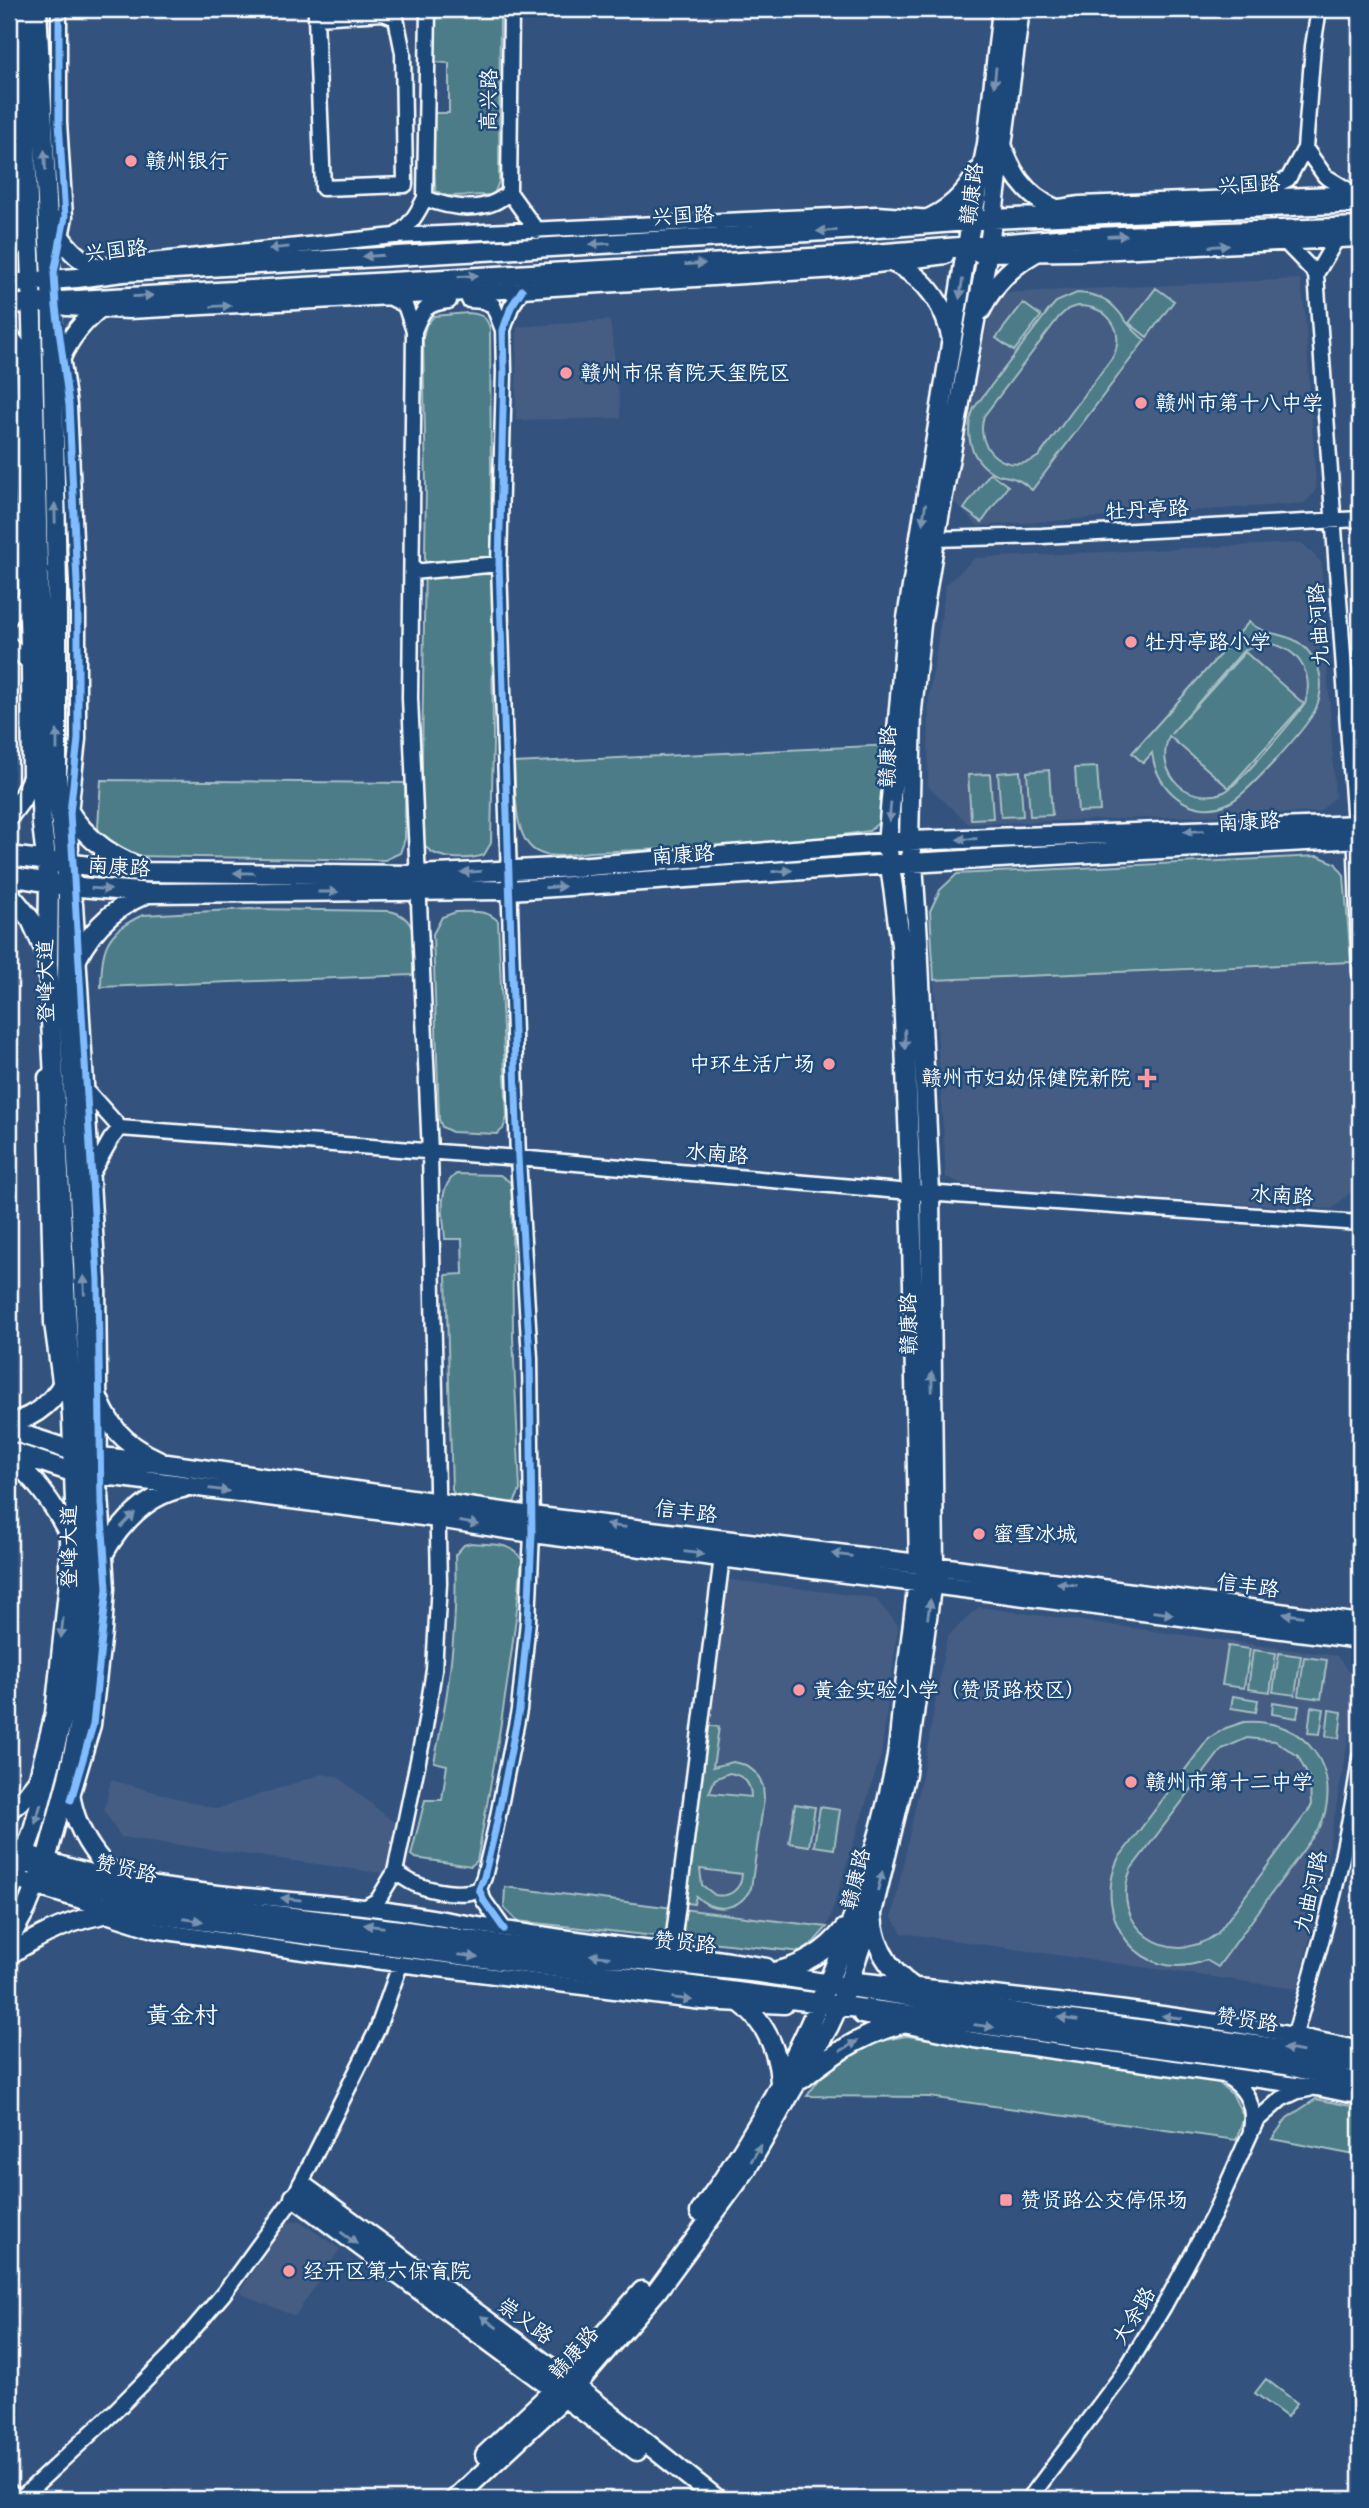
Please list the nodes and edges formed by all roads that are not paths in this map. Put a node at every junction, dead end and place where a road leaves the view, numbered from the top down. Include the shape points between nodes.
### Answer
1 (21, 9) edge
2 (37, 9) edge
3 (59, 9) edge
4 (428, 9) edge
5 (511, 9) edge
6 (1002, 9) edge
7 (1020, 9) edge
8 (1319, 9) edge
9 (316, 13) edge
10 (426, 52) junction
11 (403, 54) junction
12 (9, 81) edge
13 (994, 140) junction
14 (1305, 148) junction
15 (509, 192) junction
16 (1358, 197) edge
17 (425, 198) junction
18 (1250, 198) junction
19 (47, 202) junction
20 (1053, 208) junction
21 (28, 210) junction
22 (1082, 215) junction
23 (931, 218) junction
24 (993, 218) junction
25 (972, 219) junction
26 (893, 227) junction
27 (1360, 227) edge
28 (537, 231) junction
29 (21, 234) junction
30 (395, 236) junction
31 (60, 237) junction
32 (1068, 238) junction
33 (1360, 239) edge
34 (1336, 240) junction
35 (1286, 243) junction
36 (988, 249) junction
37 (966, 250) junction
38 (9, 254) edge
39 (862, 255) junction
40 (1030, 255) junction
41 (894, 262) junction
42 (95, 267) junction
43 (123, 272) junction
44 (9, 274) edge
45 (1315, 274) junction
46 (52, 276) junction
47 (24, 279) edge
48 (522, 290) junction
49 (114, 298) junction
50 (389, 298) junction
51 (25, 305) edge
52 (53, 305) junction
53 (97, 309) junction
54 (9, 312) edge
55 (503, 330) junction
56 (414, 331) junction
57 (9, 336) edge
58 (971, 340) junction
59 (952, 346) junction
60 (62, 355) junction
61 (29, 363) junction
62 (52, 386) junction
63 (1360, 519) edge
64 (1333, 521) junction
65 (935, 539) junction
66 (499, 564) junction
67 (412, 572) junction
68 (26, 597) junction
69 (9, 619) edge
70 (9, 643) edge
71 (28, 662) junction
72 (39, 765) junction
73 (30, 783) junction
74 (57, 790) junction
75 (70, 813) junction
76 (9, 816) edge
77 (1358, 832) edge
78 (909, 841) junction
79 (887, 844) junction
80 (9, 856) edge
81 (44, 862) junction
82 (913, 863) junction
83 (892, 864) junction
84 (69, 865) junction
85 (509, 870) junction
86 (164, 873) junction
87 (9, 876) edge
88 (46, 882) junction
89 (417, 883) junction
90 (71, 886) junction
91 (510, 890) junction
92 (9, 893) edge
93 (150, 893) junction
94 (40, 937) junction
95 (79, 955) junction
96 (48, 964) junction
97 (1360, 972) edge
98 (68, 986) junction
99 (87, 1091) junction
100 (120, 1128) junction
101 (430, 1153) junction
102 (519, 1158) junction
103 (93, 1172) junction
104 (911, 1192) junction
105 (930, 1193) junction
106 (1360, 1223) edge
107 (69, 1368) junction
108 (87, 1371) junction
109 (61, 1387) junction
110 (101, 1406) junction
111 (9, 1423) edge
112 (9, 1430) edge
113 (9, 1451) edge
114 (82, 1453) junction
115 (9, 1457) edge
116 (167, 1464) junction
117 (83, 1474) junction
118 (190, 1486) junction
119 (437, 1511) junction
120 (531, 1524) junction
121 (67, 1531) junction
122 (104, 1550) junction
123 (77, 1557) junction
124 (722, 1557) junction
125 (926, 1574) junction
126 (92, 1577) junction
127 (1360, 1624) edge
128 (1360, 1639) edge
129 (56, 1748) junction
130 (1360, 1757) edge
131 (68, 1778) junction
132 (35, 1786) junction
133 (71, 1800) junction
134 (9, 1810) edge
135 (9, 1845) edge
136 (395, 1872) junction
137 (14, 1873) edge
138 (40, 1876) junction
139 (119, 1878) junction
140 (479, 1889) junction
141 (162, 1901) junction
142 (366, 1908) junction
143 (864, 1910) junction
144 (145, 1913) junction
145 (103, 1914) junction
146 (504, 1929) junction
147 (9, 1940) edge
148 (672, 1951) junction
149 (9, 1955) edge
150 (400, 1965) junction
151 (785, 1969) junction
152 (760, 1973) junction
153 (830, 1981) junction
154 (849, 1983) junction
155 (910, 1986) junction
156 (711, 1987) junction
157 (943, 2001) junction
158 (741, 2002) junction
159 (828, 2008) junction
160 (952, 2022) junction
161 (902, 2024) junction
162 (1222, 2025) junction
163 (1180, 2034) junction
164 (1295, 2035) junction
165 (1164, 2048) junction
166 (1360, 2052) edge
167 (1360, 2064) edge
168 (1219, 2074) junction
169 (1360, 2083) edge
170 (787, 2085) junction
171 (1317, 2088) junction
172 (1360, 2097) edge
173 (1249, 2139) junction
174 (298, 2191) junction
175 (565, 2388) junction
176 (9, 2491) edge
177 (20, 2499) edge
178 (440, 2499) edge
179 (455, 2499) edge
180 (702, 2499) edge
181 (717, 2499) edge
182 (1029, 2499) edge

1 - 21 main road, 登峰大道
19 -> 2 main road, 登峰大道
3 - 31 street via 65,217
4 - 10 street
5 - 15 street, 高兴路
6 -> 13 main road, 赣康路
7 - 13 main road, 赣康路
8 - 14 street
9 - 11 street via 383,13 396,18
9 - 11 street via 323,188 405,186
10 - 11 street
10 - 17 street
12 - 29 street
13 - 20 main road via 1030,194
13 - 23 main road via 967,189
13 - 24 main road, 赣康路
13 - 25 main road, 赣康路
14 - 16 street via 1325,176
14 - 18 street via 1288,179
15 - 17 street via 497,203 482,206 450,207
15 - 28 street
16 - 18 street
16 - 22 main road, 兴国路
17 - 30 street via 407,229
18 - 20 street
19 - 31 main road
19 - 46 main road, 登峰大道
20 - 22 main road
20 - 24 street
21 - 29 main road
21 - 47 main road, 登峰大道
22 - 24 main road, 兴国路
23 - 25 street
23 - 26 main road
23 - 28 street via 877,214
24 - 25 main road, 兴国路
24 - 36 main road, 赣康路
25 - 26 main road, 兴国路
25 - 37 main road, 赣康路
26 -> 43 main road, 兴国路
32 -> 27 main road
28 - 30 street
29 - 38 main road
29 - 47 street
30 -> 42 street
31 - 42 main road via 74,254
31 - 46 street
32 - 36 main road
32 - 40 main road
33 - 34 street
34 - 35 street
34 - 45 street
40 -> 35 street
35 - 45 street
36 - 37 main road
36 - 40 street
36 - 58 main road, 赣康路
37 - 39 main road
37 - 41 street
37 -> 59 main road, 赣康路
39 - 41 main road
49 -> 39 main road
40 - 58 main road via 1005,275 990,295
41 - 48 street via 838,270
41 - 59 main road via 931,291 948,323
42 - 43 main road
42 - 46 street
43 - 46 main road, 兴国路
44 - 47 street
45 - 64 street, 九曲河路
46 - 47 main road, 兴国路
46 - 52 main road, 登峰大道
47 - 51 main road, 登峰大道
48 - 50 street
48 - 55 street
49 - 52 main road
49 - 53 main road
53 -> 50 street
50 - 56 street via 405,305
51 - 52 main road
51 - 54 street
51 - 61 main road, 登峰大道
52 - 53 street
52 - 60 street
52 - 62 main road, 登峰大道
53 - 60 main road via 78,328
55 - 56 street via 493,305 459,300 433,303 421,313
55 - 66 street
56 - 67 street
57 - 61 main road
58 - 65 main road, 赣康路
59 -> 79 main road, 赣康路 via 907,618
60 - 62 main road
60 - 75 street via 69,405 78,605 78,738
61 - 68 street via 20,444
61 - 72 main road, 登峰大道 via 39,603
74 -> 62 main road, 登峰大道
63 - 64 street, 牡丹亭路
64 - 65 street, 牡丹亭路
64 - 77 street, 九曲河路
65 - 78 main road, 赣康路 via 912,710
66 - 67 street
66 - 85 street
67 - 89 street via 410,698
68 - 69 street
68 - 71 street
70 - 71 street
71 - 73 street
72 - 73 main road
72 - 81 main road, 登峰大道
73 - 76 main road
73 - 81 street
74 - 75 main road
74 - 84 main road, 登峰大道
75 - 84 street
75 - 86 main road via 111,853
77 -> 78 main road, 南康路
77 - 82 main road, 南康路
77 - 97 street, 九曲河路
78 - 79 main road, 南康路
78 - 82 main road, 赣康路
79 - 83 main road, 赣康路
79 - 85 main road, 南康路
80 - 81 main road, 南康路
81 - 84 main road, 南康路
81 - 88 main road, 登峰大道
82 - 83 main road, 南康路
82 - 105 main road, 赣康路
91 -> 83 main road, 南康路
83 -> 104 main road, 赣康路 via 901,945
84 - 86 main road, 南康路
84 - 90 main road, 登峰大道
85 -> 89 main road, 南康路
85 - 91 street
89 -> 86 main road, 南康路
87 - 88 main road, 南康路
88 - 90 main road, 南康路
88 - 94 street
88 - 96 main road, 登峰大道
89 - 91 main road, 南康路
93 -> 89 main road, 南康路
89 - 101 street
90 -> 93 main road, 南康路
90 - 95 street
90 - 98 main road, 登峰大道
91 - 102 street
92 - 94 main road
93 - 95 main road via 106,918
94 - 96 main road
94 - 109 street via 52,1323
95 - 98 main road
95 - 99 street
96 - 107 main road, 登峰大道
108 -> 98 main road, 登峰大道
99 - 100 street
99 - 103 street
100 - 101 street, 水南路
100 - 103 street
101 - 102 street, 水南路
101 - 119 street
102 - 104 street, 水南路
102 - 120 street via 530,1358
103 - 110 street
104 - 105 street, 水南路
104 - 125 main road, 赣康路
105 - 106 street, 水南路
125 -> 105 main road, 赣康路
107 - 109 main road
107 - 114 main road, 登峰大道
108 - 110 main road
108 - 114 main road, 登峰大道
109 - 111 main road via 42,1408
109 - 114 street
110 - 114 street
110 - 116 main road via 127,1443
112 - 114 main road, 信丰路
113 - 117 main road, 信丰路
114 - 116 main road, 信丰路
114 - 117 main road, 登峰大道
114 - 117 street
115 - 121 main road via 43,1492
116 - 119 main road, 信丰路
117 - 118 main road, 信丰路
117 - 121 street
117 - 122 street
117 - 123 main road, 登峰大道
117 - 126 main road, 登峰大道 via 93,1507
118 -> 119 main road, 信丰路
122 -> 118 main road via 143,1507
119 - 120 main road, 信丰路
119 - 136 street via 434,1670
120 -> 124 main road, 信丰路
125 -> 120 main road, 信丰路
120 - 140 street via 519,1710
121 - 123 main road
121 -> 132 street via 67,1582 53,1713
122 - 126 main road
122 - 133 street via 107,1588 93,1725
123 - 129 main road, 登峰大道 via 77,1628
124 - 125 main road, 信丰路
124 - 148 street
127 -> 125 main road, 信丰路
125 -> 128 main road, 信丰路
125 - 143 main road, 赣康路 via 894,1770
126 - 131 main road, 登峰大道 via 90,1643
129 - 132 main road
129 -> 137 main road, 登峰大道
130 - 164 street, 九曲河路 via 1337,1875
131 - 133 main road
131 - 138 main road, 登峰大道
132 - 134 main road
133 - 139 main road via 85,1838
135 - 137 street
136 - 140 street via 426,1888
136 - 142 street via 378,1900
137 - 138 main road, 赞贤路
138 - 139 street
138 - 141 main road, 赞贤路
138 - 144 main road, 赞贤路 via 101,1905
138 - 145 street
138 - 147 main road, 登峰大道
139 - 141 main road
142 -> 139 street
140 - 146 street
152 -> 141 main road, 赞贤路
142 - 146 street
143 - 151 main road via 831,1944 804,1963
143 - 153 main road, 赣康路
143 - 154 main road, 赣康路
143 - 155 main road via 883,1955
144 - 145 main road
144 -> 156 main road, 赞贤路
145 - 149 main road via 52,1930
145 - 150 street via 153,1930
146 - 148 street
148 - 151 street
150 -> 158 street via 702,2002
150 - 174 street via 377,2030
151 - 152 main road
151 - 153 street
152 - 153 main road, 赞贤路
153 - 154 main road, 赞贤路
153 - 159 main road, 赣康路
154 - 155 street
154 - 157 main road, 赞贤路
154 - 159 main road, 赣康路
155 - 157 main road
162 -> 155 street
156 - 158 main road
156 - 159 main road, 赞贤路
163 -> 157 main road, 赞贤路
158 - 159 street
158 - 170 main road via 769,2037
159 - 160 main road, 赞贤路
159 - 161 street
159 - 170 main road, 赣康路
160 - 161 main road
160 -> 165 main road, 赞贤路
161 - 168 street via 974,2040
170 -> 161 main road via 852,2043
162 - 163 street
162 - 164 street
167 -> 163 main road, 赞贤路
164 - 166 street
165 - 168 street
165 - 169 main road, 赞贤路 via 1286,2065
168 - 171 street
168 - 173 street via 1248,2096 1252,2110
169 - 171 street
170 - 175 main road, 赣康路 via 746,2170 714,2214 657,2291
171 - 172 street
171 - 173 street, 大余路 via 1298,2091 1274,2104 1256,2121
173 - 182 street, 大余路 via 1189,2263 1123,2374
174 - 175 main road, 崇义路
174 - 177 street via 173,2353
175 - 178 main road, 赣康路
175 - 179 main road, 赣康路
175 - 180 main road, 崇义路
175 - 181 main road, 崇义路
176 - 177 street

